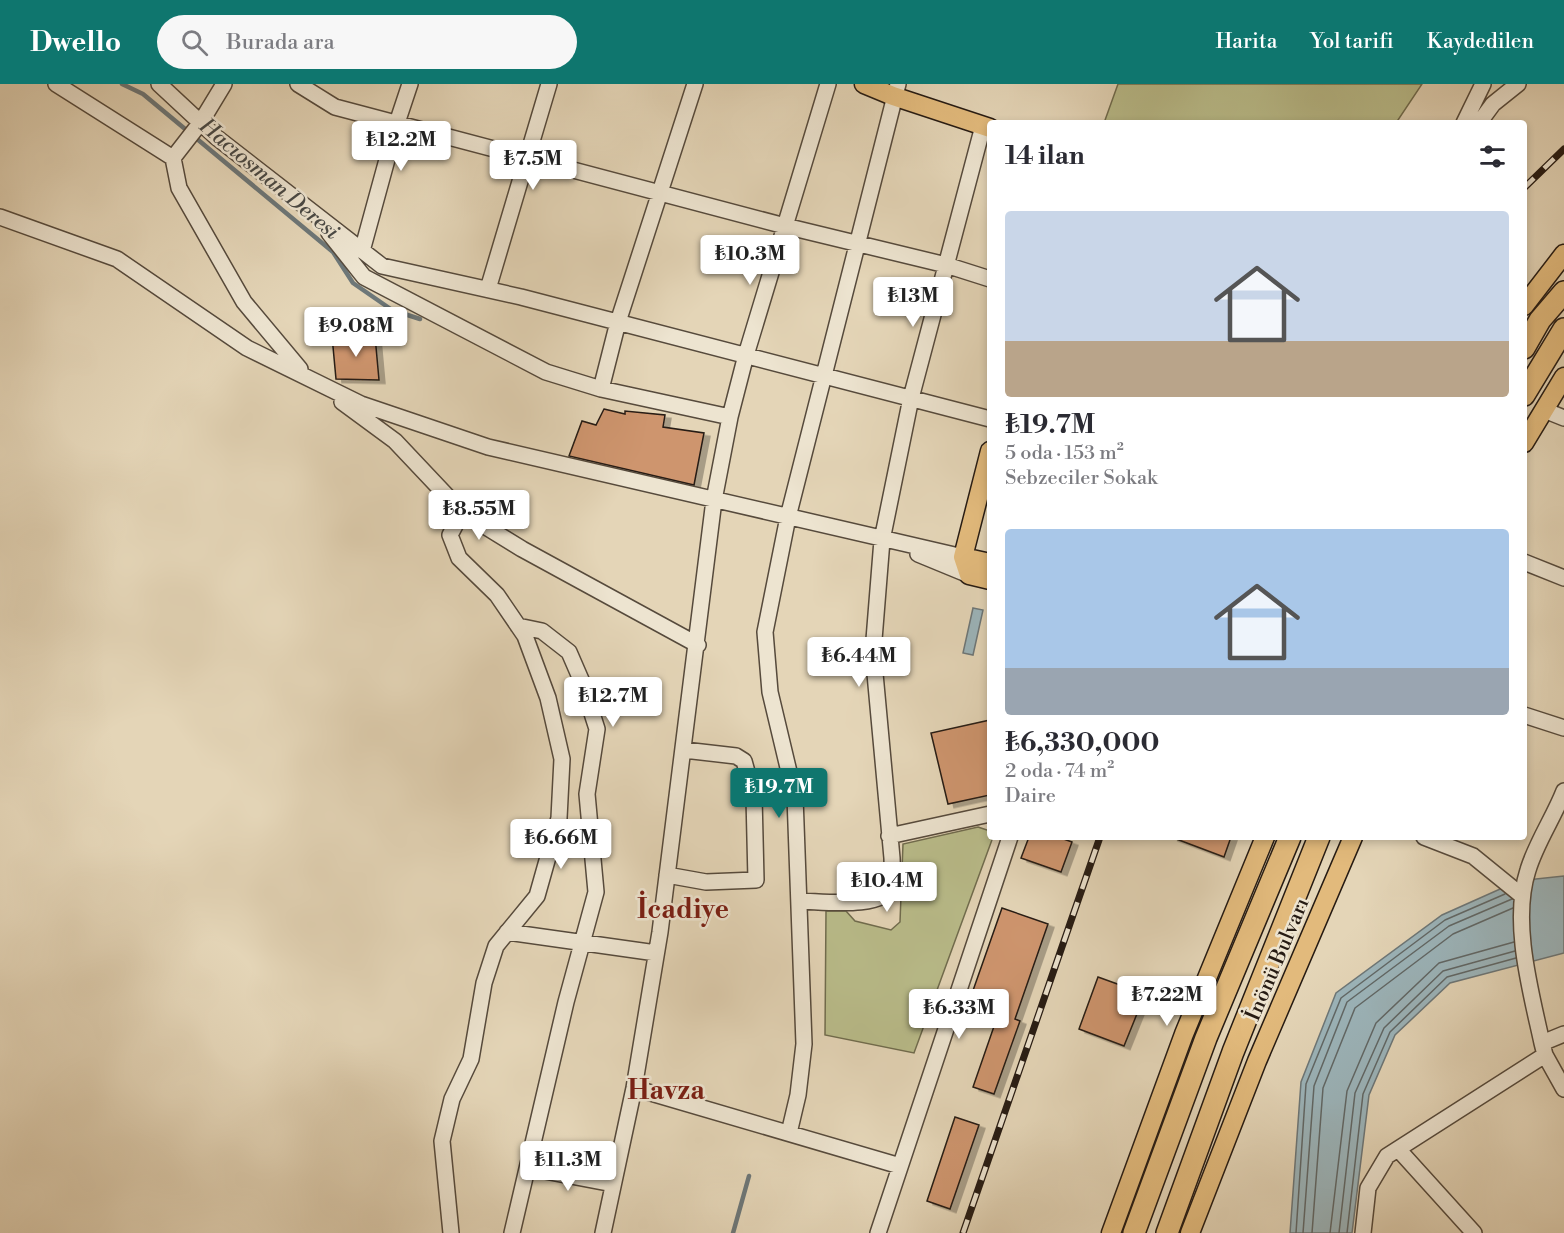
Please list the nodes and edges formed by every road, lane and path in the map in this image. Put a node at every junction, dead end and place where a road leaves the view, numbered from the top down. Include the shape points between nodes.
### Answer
1 (56, 84) edge
2 (159, 84) edge
3 (224, 84) edge
4 (298, 84) edge
5 (410, 84) edge
6 (549, 84) edge
7 (695, 84) edge
8 (828, 84) edge
9 (864, 84) edge
10 (1483, 84) edge
11 (1518, 84) edge
12 (896, 90) edge
13 (1465, 120) edge
14 (1481, 120) edge
15 (397, 123) junction
16 (199, 124) junction
17 (986, 127) edge
18 (526, 157) junction
19 (173, 158) junction
20 (660, 192) junction
21 (315, 213) junction
22 (0, 218) edge
23 (785, 226) junction
24 (857, 244) junction
25 (362, 251) junction
26 (1564, 254) edge
27 (946, 265) junction
28 (987, 278) edge
29 (488, 289) junction
30 (1564, 292) edge
31 (1527, 302) edge
32 (618, 322) junction
33 (1564, 329) edge
34 (1527, 343) edge
35 (746, 355) junction
36 (304, 374) junction
37 (824, 376) junction
38 (1564, 377) edge
39 (602, 389) junction
40 (1527, 391) edge
41 (911, 398) junction
42 (1544, 410) junction
43 (730, 417) junction
44 (987, 418) edge
45 (1564, 418) edge
46 (1527, 438) edge
47 (987, 463) edge
48 (714, 500) junction
49 (462, 512) junction
50 (788, 517) junction
51 (882, 540) junction
52 (963, 557) junction
53 (987, 562) edge
54 (1527, 563) edge
55 (969, 575) junction
56 (1564, 578) edge
57 (987, 579) edge
58 (518, 626) junction
59 (698, 645) junction
60 (1527, 716) edge
61 (1564, 728) edge
62 (684, 750) junction
63 (1564, 791) edge
64 (987, 815) edge
65 (888, 836) junction
66 (1009, 840) edge
67 (1264, 840) edge
68 (1289, 840) edge
69 (1318, 840) edge
70 (1352, 840) edge
71 (1432, 840) edge
72 (667, 875) junction
73 (1521, 895) junction
74 (799, 901) junction
75 (507, 932) junction
76 (582, 942) junction
77 (656, 953) junction
78 (1564, 1034) edge
79 (1543, 1049) junction
80 (634, 1088) junction
81 (1564, 1089) edge
82 (789, 1133) junction
83 (1398, 1149) junction
84 (900, 1166) junction
85 (528, 1168) junction
86 (613, 1184) junction
87 (451, 1233) edge
88 (512, 1233) edge
89 (603, 1233) edge
90 (878, 1233) edge
91 (1112, 1233) edge
92 (1134, 1233) edge
93 (1167, 1233) edge
94 (1190, 1233) edge
95 (1363, 1233) edge
96 (1474, 1233) edge

1 - 19 street
2 - 16 street
3 - 16 street
4 - 15 street via 335,107
5 - 15 street
6 - 18 street
7 - 20 street
8 - 23 street
9 - 12 main road
10 - 13 street
11 - 14 street via 1493,104
12 - 17 main road
12 - 24 street
15 - 18 street
15 - 25 street
16 - 19 street
16 - 21 street
17 - 27 street
18 - 20 street
18 - 29 street
19 - 36 street via 179,188 244,302
20 - 23 street
20 - 32 street
21 - 25 street
21 - 39 street via 364,277 546,372
22 - 36 street via 117,259 247,348
23 - 24 street
23 - 35 street
24 - 27 street
24 - 37 street
25 - 29 street via 382,266
26 - 31 main road
27 - 28 street
27 - 41 street
29 - 32 street
30 - 34 highway
32 - 35 street
32 - 39 street
33 - 40 highway
35 - 37 street
35 - 43 street
36 - 48 street via 361,404 488,447
36 - 49 street via 395,441
37 - 41 street
37 - 50 street
38 - 42 main road
39 - 43 street
41 - 44 street
41 - 51 street
42 - 45 street
42 - 46 main road
43 - 48 street
47 - 52 main road
48 - 50 street
48 - 59 street
49 - 58 street via 450,535 459,558 497,595
49 - 59 street
50 - 51 street
50 - 74 street via 765,632 770,692 795,797
51 - 52 street
51 - 55 street
51 - 65 street via 873,652
52 - 53 main road
52 - 55 main road
54 - 56 street
55 - 57 main road
58 - 75 street via 548,698 562,759 559,818 537,896
58 - 76 street via 542,631 569,652 597,729 587,794 596,892
59 - 62 street
60 - 61 street
62 - 72 street
62 - 72 street via 736,756 744,761 754,797 756,880 706,882
63 - 73 street via 1528,868
64 - 65 street
65 - 74 street via 892,885 885,896 869,902
66 - 84 street
67 - 91 main road via 1184,1034
68 - 92 highway via 1206,1038
69 - 93 highway via 1233,1052
70 - 94 main road, İnönü Bulvarı via 1257,1061
71 - 73 street via 1473,856
72 - 77 street
73 - 79 street via 1526,972
74 - 82 street via 804,1044
75 - 76 street
75 - 87 street via 496,946 484,983 471,1059 452,1100 442,1141
76 - 77 street
76 - 85 street
77 - 80 street
78 - 79 street
79 - 81 street
79 - 83 street
80 - 82 street
80 - 86 street
82 - 84 street
83 - 95 street via 1387,1156 1368,1188
83 - 96 street
84 - 90 street
85 - 86 street
85 - 88 street
86 - 89 street

